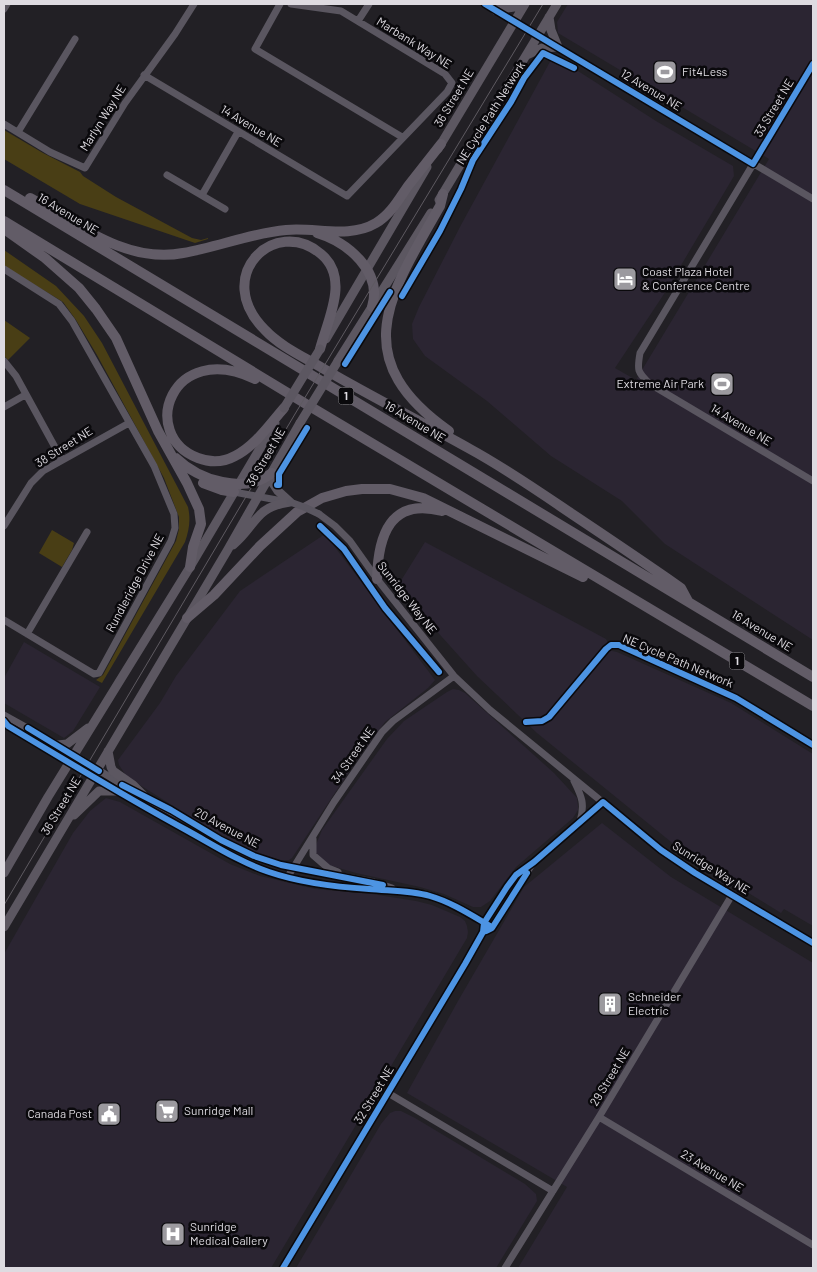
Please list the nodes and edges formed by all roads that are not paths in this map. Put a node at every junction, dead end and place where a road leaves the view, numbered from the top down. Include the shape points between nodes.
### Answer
1 (7, 4) edge
2 (194, 4) edge
3 (280, 4) edge
4 (292, 4) edge
5 (369, 4) edge
6 (485, 4) edge
7 (521, 4) edge
8 (525, 4) edge
9 (557, 4) edge
10 (4, 9) edge
11 (495, 10) junction
12 (549, 17) junction
13 (358, 21) junction
14 (514, 22) junction
15 (538, 36) junction
16 (75, 39) dead end
17 (558, 47) junction
18 (526, 55) junction
19 (813, 64) edge
20 (144, 75) junction
21 (4, 124) edge
22 (18, 132) junction
23 (238, 132) junction
24 (402, 137) junction
25 (441, 144) junction
26 (753, 164) junction
27 (167, 175) dead end
28 (4, 183) edge
29 (4, 190) edge
30 (443, 194) junction
31 (202, 195) junction
32 (347, 196) joint
33 (813, 199) edge
34 (225, 209) dead end
35 (4, 221) edge
36 (4, 229) edge
37 (298, 229) junction
38 (4, 269) edge
39 (366, 270) junction
40 (372, 306) junction
41 (320, 349) junction
42 (4, 362) edge
43 (638, 368) joint
44 (25, 395) junction
45 (306, 404) junction
46 (4, 407) edge
47 (284, 408) junction
48 (129, 423) junction
49 (166, 446) junction
50 (471, 449) junction
51 (173, 459) junction
52 (62, 460) junction
53 (270, 475) junction
54 (813, 481) edge
55 (237, 488) junction
56 (258, 496) junction
57 (290, 502) junction
58 (460, 515) junction
59 (4, 526) edge
60 (87, 532) dead end
61 (227, 551) junction
62 (190, 567) junction
63 (377, 579) junction
64 (689, 602) junction
65 (663, 617) junction
66 (187, 618) junction
67 (4, 620) edge
68 (28, 634) junction
69 (454, 676) junction
70 (813, 677) edge
71 (813, 706) edge
72 (4, 715) edge
73 (4, 721) edge
74 (92, 725) junction
75 (58, 745) junction
76 (108, 751) junction
77 (74, 754) junction
78 (69, 763) junction
79 (95, 773) junction
80 (573, 778) junction
81 (117, 791) junction
82 (143, 795) junction
83 (603, 802) junction
84 (580, 822) junction
85 (63, 826) junction
86 (315, 832) junction
87 (534, 862) junction
88 (294, 867) junction
89 (4, 873) edge
90 (346, 876) junction
91 (287, 878) junction
92 (400, 890) junction
93 (732, 895) junction
94 (484, 923) junction
95 (4, 927) edge
96 (492, 928) junction
97 (483, 932) junction
98 (813, 943) edge
99 (388, 1093) junction
100 (599, 1117) junction
101 (553, 1191) junction
102 (813, 1245) edge
103 (282, 1268) edge
104 (506, 1268) edge

1 - 10 street
2 - 20 street, Marlyn Way NE
3 - 24 street via 255,49
4 - 13 street, Marbank Way NE via 341,11
5 - 13 street
6 - 11 street, 12 Avenue NE
7 - 11 main road
8 - 14 main road, 36 Street NE
9 - 12 main road, 36 Street NE
11 - 14 street, 12 Avenue NE
12 - 15 main road, 36 Street NE
12 - 17 main road
13 - 24 street, Marbank Way NE via 445,74 452,83
14 - 15 street, 12 Avenue NE
14 - 25 main road, 36 Street NE
15 - 17 street, 12 Avenue NE
15 - 18 main road, 36 Street NE
16 - 22 street
17 - 18 main road via 542,48
17 - 26 street, 12 Avenue NE
18 - 30 main road, 36 Street NE
19 - 26 street, 33 Street NE
20 - 22 street, Marlyn Way NE via 85,168
20 - 23 street, 14 Avenue NE
21 - 22 street, Marlyn Way NE
23 - 31 street
23 - 32 street, 14 Avenue NE
24 - 32 street, Marbank Way NE
25 - 37 highway via 391,210 377,222 363,229 348,231
25 - 39 main road, 36 Street NE
26 - 33 street, 12 Avenue NE
26 - 43 street, 33 Street NE via 640,353
27 - 31 street
28 - 37 highway via 105,240 141,254 184,253 254,235
29 - 64 highway, 16 Avenue NE / 1
30 - 40 main road, 36 Street NE
30 - 50 highway via 440,206 400,278 387,315 385,337 391,364 404,390 428,416
31 - 34 street
35 - 45 highway, 1
36 - 49 highway via 51,263 88,298 116,338
37 - 39 highway via 336,241 355,255
38 - 48 street, Rundleridge Drive NE via 59,304 72,321
39 - 40 highway via 375,293
39 - 41 main road, 36 Street NE
40 - 53 main road, 36 Street NE, bridge
41 - 47 main road, 36 Street NE, bridge
41 - 50 highway via 335,297 335,276 330,264 319,252 306,245 291,242 269,247 251,263 243,288 246,304 266,332 351,384
42 - 44 street via 16,376
43 - 54 street, 14 Avenue NE via 650,384
44 - 46 street
44 - 52 street
45 - 47 highway via 247,376 213,368 184,380 170,400 168,416 171,432 180,446 201,459 217,461 243,451
45 - 65 highway, 1
47 - 55 main road, 36 Street NE
48 - 52 street, 38 Street NE
48 - 68 street, Rundleridge Drive NE via 154,466 174,514 172,540 99,673 94,674
49 - 51 highway
49 - 55 highway via 181,463 200,476
50 - 64 highway via 681,588
51 - 55 highway via 197,480 222,490
51 - 62 highway via 192,493 200,516
52 - 59 street, 38 Street NE via 31,483
53 - 55 highway
53 - 56 main road, 36 Street NE
53 - 57 main road via 278,491
55 - 56 street, Sunridge Way NE
55 - 62 main road, 36 Street NE
56 - 57 street, Sunridge Way NE
56 - 61 main road, 36 Street NE
57 - 61 main road via 262,512
57 - 63 street, Sunridge Way NE, bridge via 304,506 335,526
58 - 63 highway via 424,508 409,511 395,519 381,542
58 - 65 highway via 578,574 652,616
58 - 66 highway via 423,498 390,490 370,488 322,498 285,523
60 - 68 street
61 - 66 main road, 36 Street NE
62 - 74 main road, 36 Street NE
63 - 69 street, Sunridge Way NE
64 - 70 highway, 16 Avenue NE / 1
65 - 71 highway, 1
66 - 76 main road, 36 Street NE
67 - 68 street, Rundleridge Drive NE
69 - 80 street, Sunridge Way NE
69 - 86 street, 34 Street NE via 382,732
72 - 75 street, 20 Avenue NE
73 - 78 street, 20 Avenue NE
74 - 75 main road via 67,744
74 - 77 main road, 36 Street NE
75 - 77 street, 20 Avenue NE
76 - 79 main road, 36 Street NE
76 - 82 main road via 113,771
77 - 78 main road, 36 Street NE
77 - 79 street, 20 Avenue NE
78 - 79 street, 20 Avenue NE
78 - 89 main road, 36 Street NE
79 - 81 street, 20 Avenue NE
79 - 82 street, 20 Avenue NE
79 - 85 main road, 36 Street NE
80 - 83 street, Sunridge Way NE
80 - 84 street via 584,808
81 - 85 main road via 99,791
81 - 91 street, 20 Avenue NE via 226,854
82 - 88 street, 20 Avenue NE via 245,852
83 - 84 street, 32 Street NE
83 - 93 street, Sunridge Way NE via 661,850
84 - 87 street, 32 Street NE
85 - 95 main road, 36 Street NE
86 - 88 street, 34 Street NE
86 - 90 street via 313,855 328,868
87 - 94 street, 32 Street NE via 511,881
87 - 96 street, 32 Street NE
88 - 90 street, 20 Avenue NE
88 - 91 street, 34 Street NE
90 - 92 street, 20 Avenue NE
91 - 92 street, 20 Avenue NE via 370,890
92 - 94 street, 20 Avenue NE via 446,901
93 - 98 street, Sunridge Way NE
93 - 100 street, 29 Street NE
94 - 96 street, 20 Avenue NE
94 - 97 street, 32 Street NE
96 - 97 street
97 - 99 street, 32 Street NE
99 - 101 street
99 - 103 street, 32 Street NE
100 - 101 street, 29 Street NE
100 - 102 street, 23 Avenue NE
101 - 104 street, 29 Street NE

